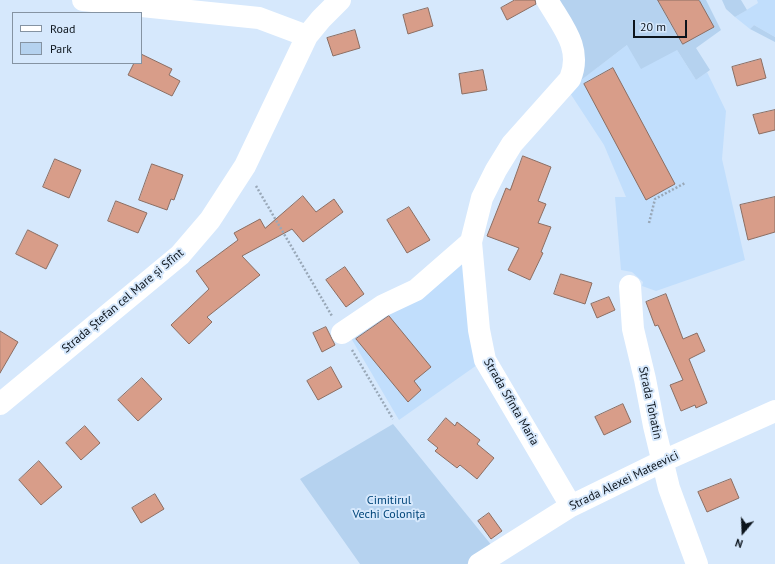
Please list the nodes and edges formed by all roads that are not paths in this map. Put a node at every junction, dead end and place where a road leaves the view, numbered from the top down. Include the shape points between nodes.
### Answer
1 (83, 0) edge
2 (340, 0) edge
3 (546, 0) edge
4 (307, 36) junction
5 (471, 242) junction
6 (630, 286) dead end
7 (342, 333) road end
8 (0, 404) edge
9 (775, 411) edge
10 (663, 461) junction
11 (571, 506) junction
12 (479, 564) edge
13 (697, 564) edge

1 - 4 street via 259,18
2 - 4 street, Strada Ștefan cel Mare și Sfînt
3 - 5 street, Strada Sfînta Maria via 574,46 576,66 570,79 512,144 496,170 482,198
4 - 8 street, Strada Ștefan cel Mare și Sfînt via 245,166 210,220 180,255
5 - 7 street via 416,290 382,306
5 - 11 street, Strada Sfînta Maria via 479,330 485,360
6 - 10 street, Strada Tohatin via 633,329
9 - 10 street, Strada Alexei Mateevici
10 - 11 street, Strada Alexei Mateevici
10 - 13 street, Strada Tohatin via 669,488
11 - 12 street, Strada Alexei Mateevici

